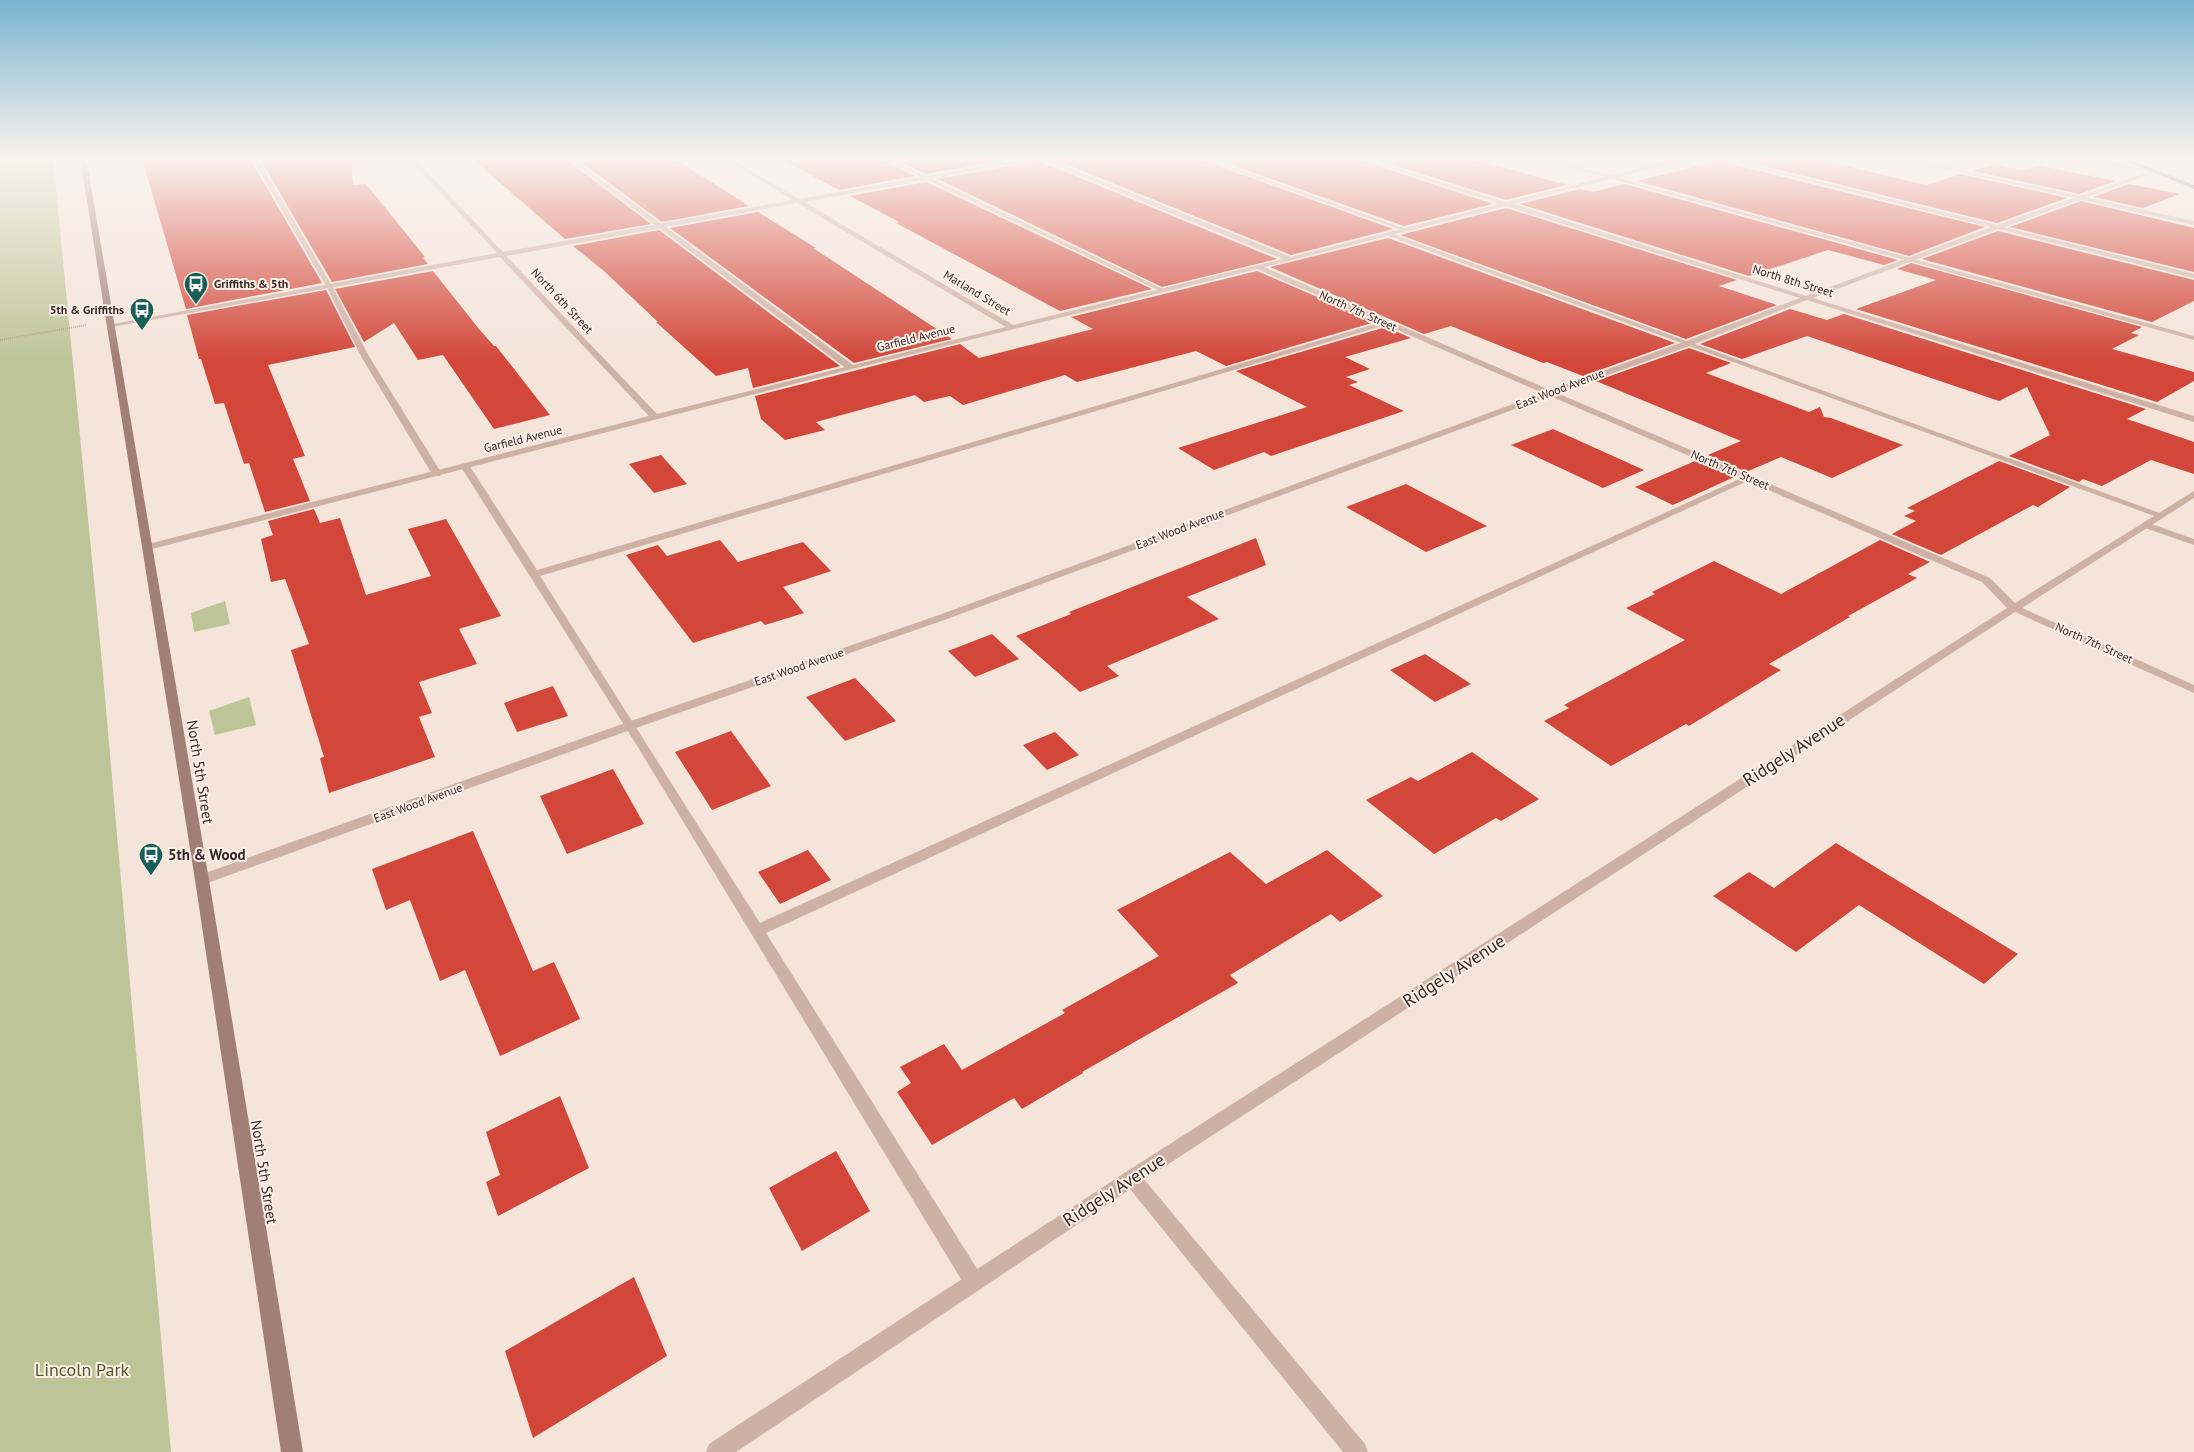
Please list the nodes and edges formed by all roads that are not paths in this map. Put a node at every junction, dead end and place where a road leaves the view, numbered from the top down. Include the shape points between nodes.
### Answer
1 (95, 225) edge
2 (293, 225) edge
3 (475, 225) edge
4 (666, 225) edge
5 (840, 225) edge
6 (1024, 225) edge
7 (1206, 225) edge
8 (1391, 225) edge
9 (1425, 225) edge
10 (1574, 225) edge
11 (1784, 225) edge
12 (1988, 225) edge
13 (2003, 225) edge
14 (659, 226) junction
15 (1997, 227) junction
16 (1406, 230) junction
17 (1388, 234) junction
18 (503, 254) junction
19 (1290, 259) junction
20 (1908, 259) junction
21 (1256, 267) junction
22 (2194, 276) edge
23 (329, 286) junction
24 (1162, 290) junction
25 (1806, 298) junction
26 (1385, 324) junction
27 (112, 325) junction
28 (1012, 327) junction
29 (2194, 338) edge
30 (1690, 342) junction
31 (850, 368) junction
32 (1551, 393) junction
33 (655, 417) junction
34 (2194, 419) edge
35 (466, 467) junction
36 (437, 474) junction
37 (1749, 478) junction
38 (2194, 494) edge
39 (2160, 515) junction
40 (2146, 525) junction
41 (2194, 542) edge
42 (148, 547) junction
43 (535, 574) junction
44 (2014, 608) junction
45 (2194, 688) edge
46 (629, 726) junction
47 (202, 880) junction
48 (756, 931) junction
49 (1132, 1178) junction
50 (974, 1282) junction
51 (292, 1452) edge
52 (717, 1452) edge
53 (1357, 1452) edge

1 - 27 main road, North 5th Street
2 - 23 street
3 - 18 street, North 6th Street
4 - 14 street
5 - 28 street, Marland Street
6 - 24 street
7 - 19 street
8 - 16 street
9 - 16 street, Garfield Avenue
10 - 25 street, North 8th Street
11 - 20 street
12 - 15 street
13 - 15 street, East Wood Avenue
14 - 18 street
14 - 31 street
15 - 20 street, East Wood Avenue
15 - 22 street
16 - 17 street, Garfield Avenue
17 - 19 street, Garfield Avenue
17 - 30 street
18 - 23 street
18 - 33 street, North 6th Street
19 - 21 street, Garfield Avenue
20 - 25 street, East Wood Avenue
20 - 29 street
21 - 24 street, Garfield Avenue
21 - 26 street, North 7th Street
23 - 27 street
23 - 36 street via 366,358
24 - 28 street, Garfield Avenue
25 - 30 street, East Wood Avenue
25 - 34 street, North 8th Street
26 - 32 street, North 7th Street
26 - 43 street
27 - 42 main road, North 5th Street
28 - 31 street, Garfield Avenue
30 - 32 street, East Wood Avenue
30 - 39 street
31 - 33 street, Garfield Avenue
32 - 37 street, North 7th Street
32 - 46 street, East Wood Avenue via 943,617
33 - 35 street, Garfield Avenue
35 - 36 street, Garfield Avenue
35 - 43 street
36 - 42 street, Garfield Avenue
37 - 44 street, North 7th Street via 1986,580
37 - 48 street
38 - 39 street, Ridgely Avenue
39 - 40 street, Ridgely Avenue
40 - 41 street
40 - 44 street, Ridgely Avenue
42 - 47 main road, North 5th Street
43 - 46 street
44 - 45 street, North 7th Street
44 - 49 street, Ridgely Avenue
46 - 47 street, East Wood Avenue
46 - 48 street
47 - 51 main road, North 5th Street
48 - 50 street
49 - 50 street, Ridgely Avenue
49 - 53 street
50 - 52 street, Ridgely Avenue

